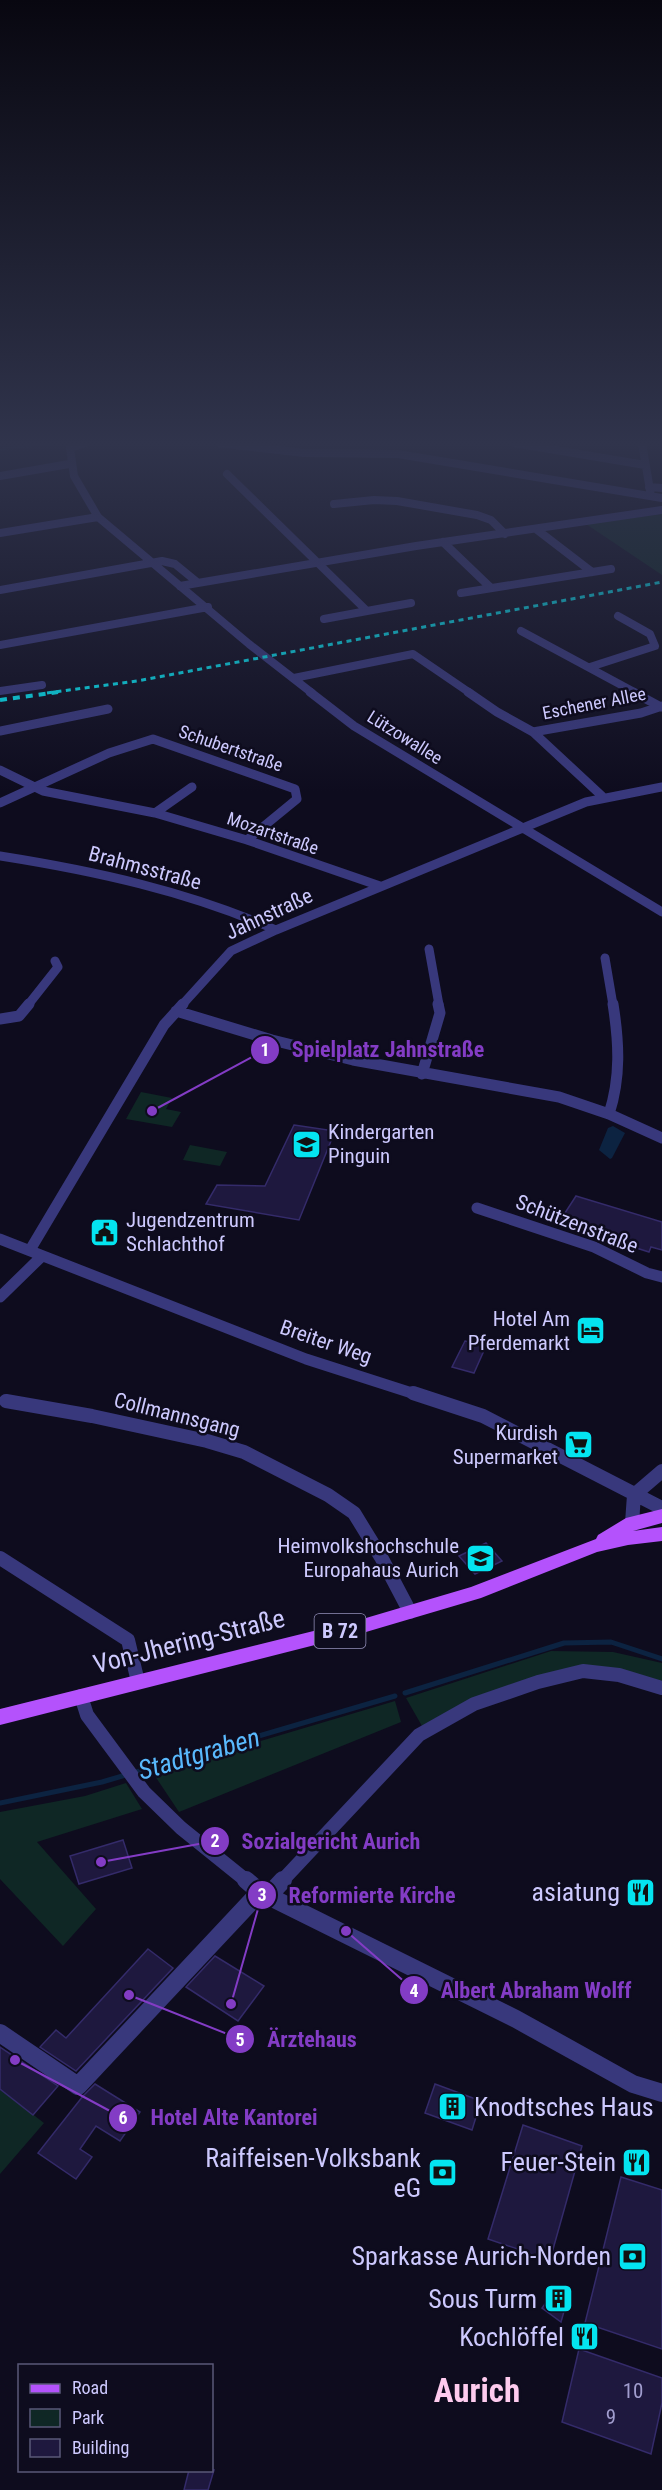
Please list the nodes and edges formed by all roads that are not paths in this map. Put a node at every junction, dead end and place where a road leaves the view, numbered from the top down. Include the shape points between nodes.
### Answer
1 (147, 559) edge
2 (311, 559) edge
3 (344, 559) edge
4 (461, 559) edge
5 (575, 559) edge
6 (151, 563) junction
7 (316, 564) junction
8 (611, 569) dead end
9 (592, 572) junction
10 (197, 582) junction
11 (180, 586) junction
12 (491, 588) junction
13 (0, 590) edge
14 (461, 593) dead end
15 (411, 603) dead end
16 (208, 607) junction
17 (367, 611) junction
18 (618, 616) dead end
19 (324, 619) dead end
20 (521, 631) dead end
21 (0, 645) edge
22 (590, 667) junction
23 (294, 678) junction
24 (42, 685) dead end
25 (0, 691) edge
26 (661, 706) edge
27 (108, 709) dead end
28 (0, 731) edge
29 (533, 732) junction
30 (0, 770) edge
31 (34, 787) junction
32 (192, 787) dead end
33 (662, 787) edge
34 (603, 797) junction
35 (0, 803) edge
36 (155, 813) junction
37 (521, 828) junction
38 (247, 840) junction
39 (0, 856) edge
40 (380, 886) junction
41 (662, 912) edge
42 (276, 930) junction
43 (429, 949) dead end
44 (605, 958) dead end
45 (55, 961) dead end
46 (176, 1011) junction
47 (0, 1019) edge
48 (422, 1074) junction
49 (609, 1114) junction
50 (662, 1138) edge
51 (477, 1208) dead end
52 (0, 1239) edge
53 (30, 1250) junction
54 (42, 1256) junction
55 (662, 1277) edge
56 (0, 1297) edge
57 (6, 1401) dead end
58 (662, 1471) edge
59 (634, 1494) junction
60 (662, 1508) edge
61 (662, 1516) edge
62 (632, 1523) junction
63 (662, 1534) edge
64 (594, 1546) junction
65 (0, 1558) edge
66 (410, 1612) junction
67 (138, 1682) junction
68 (662, 1688) edge
69 (81, 1696) junction
70 (0, 1717) edge
71 (265, 1894) junction
72 (0, 2033) edge
73 (662, 2093) edge

1 - 6 street, Lützowallee
2 - 7 street
3 - 7 street
4 - 12 street
5 - 9 street
6 - 10 street via 171,562
6 - 11 street, Lützowallee
6 - 13 street
7 - 10 street
7 - 17 street
8 - 9 street
9 - 12 street
10 - 11 street
11 - 16 street, Lützowallee
12 - 14 street
15 - 17 street
16 - 21 street
16 - 23 street, Lützowallee
17 - 19 street
18 - 22 street via 650,634 655,646
20 - 22 street
22 - 26 street
23 - 29 street via 413,654
23 - 37 street, Lützowallee via 354,726
24 - 25 street
26 - 29 street, Eschener Allee
27 - 28 street
29 - 34 street
30 - 31 street, Mozartstraße
31 - 35 street
31 - 36 street, Mozartstraße
31 - 38 street, Schubertstraße via 124,747 153,739 295,789 297,799
32 - 36 street
33 - 34 street, Jahnstraße
34 - 37 street, Jahnstraße
36 - 38 street, Mozartstraße
37 - 40 street, Jahnstraße
37 - 41 street, Lützowallee
38 - 40 street, Mozartstraße
39 - 42 street, Brahmsstraße via 141,882
40 - 42 street, Jahnstraße
42 - 46 street, Jahnstraße via 231,951
43 - 48 street via 440,1013
44 - 49 street via 619,1067 617,1092
45 - 47 street via 58,967 19,1016
46 - 48 street via 272,1040
46 - 53 street, Jahnstraße via 150,1046
48 - 49 street via 541,1093
49 - 50 street
51 - 55 street, Schützenstraße via 594,1247
52 - 53 street, Breiter Weg
53 - 54 street, Breiter Weg
54 - 56 street
54 - 59 street, Breiter Weg via 306,1359 483,1416
57 - 66 street, Collmannsgang via 207,1441 244,1452 328,1495 354,1514
58 - 59 street
59 - 60 street, Breiter Weg
59 - 62 street
61 - 62 main road, Von-Jhering-Straße / B 72
62 - 64 main road, Von-Jhering-Straße / B 72
63 - 64 main road, Von-Jhering-Straße / B 72
64 - 66 main road, Von-Jhering-Straße / B 72 via 527,1575
65 - 67 street via 128,1640
66 - 67 main road, Von-Jhering-Straße / B 72
67 - 69 main road, Von-Jhering-Straße / B 72
68 - 71 street via 619,1675 583,1671 474,1704 419,1735
69 - 70 main road, Von-Jhering-Straße / B 72
69 - 71 street via 87,1715 144,1792 181,1828
71 - 72 street via 78,2086
71 - 73 street via 516,2019 633,2085

